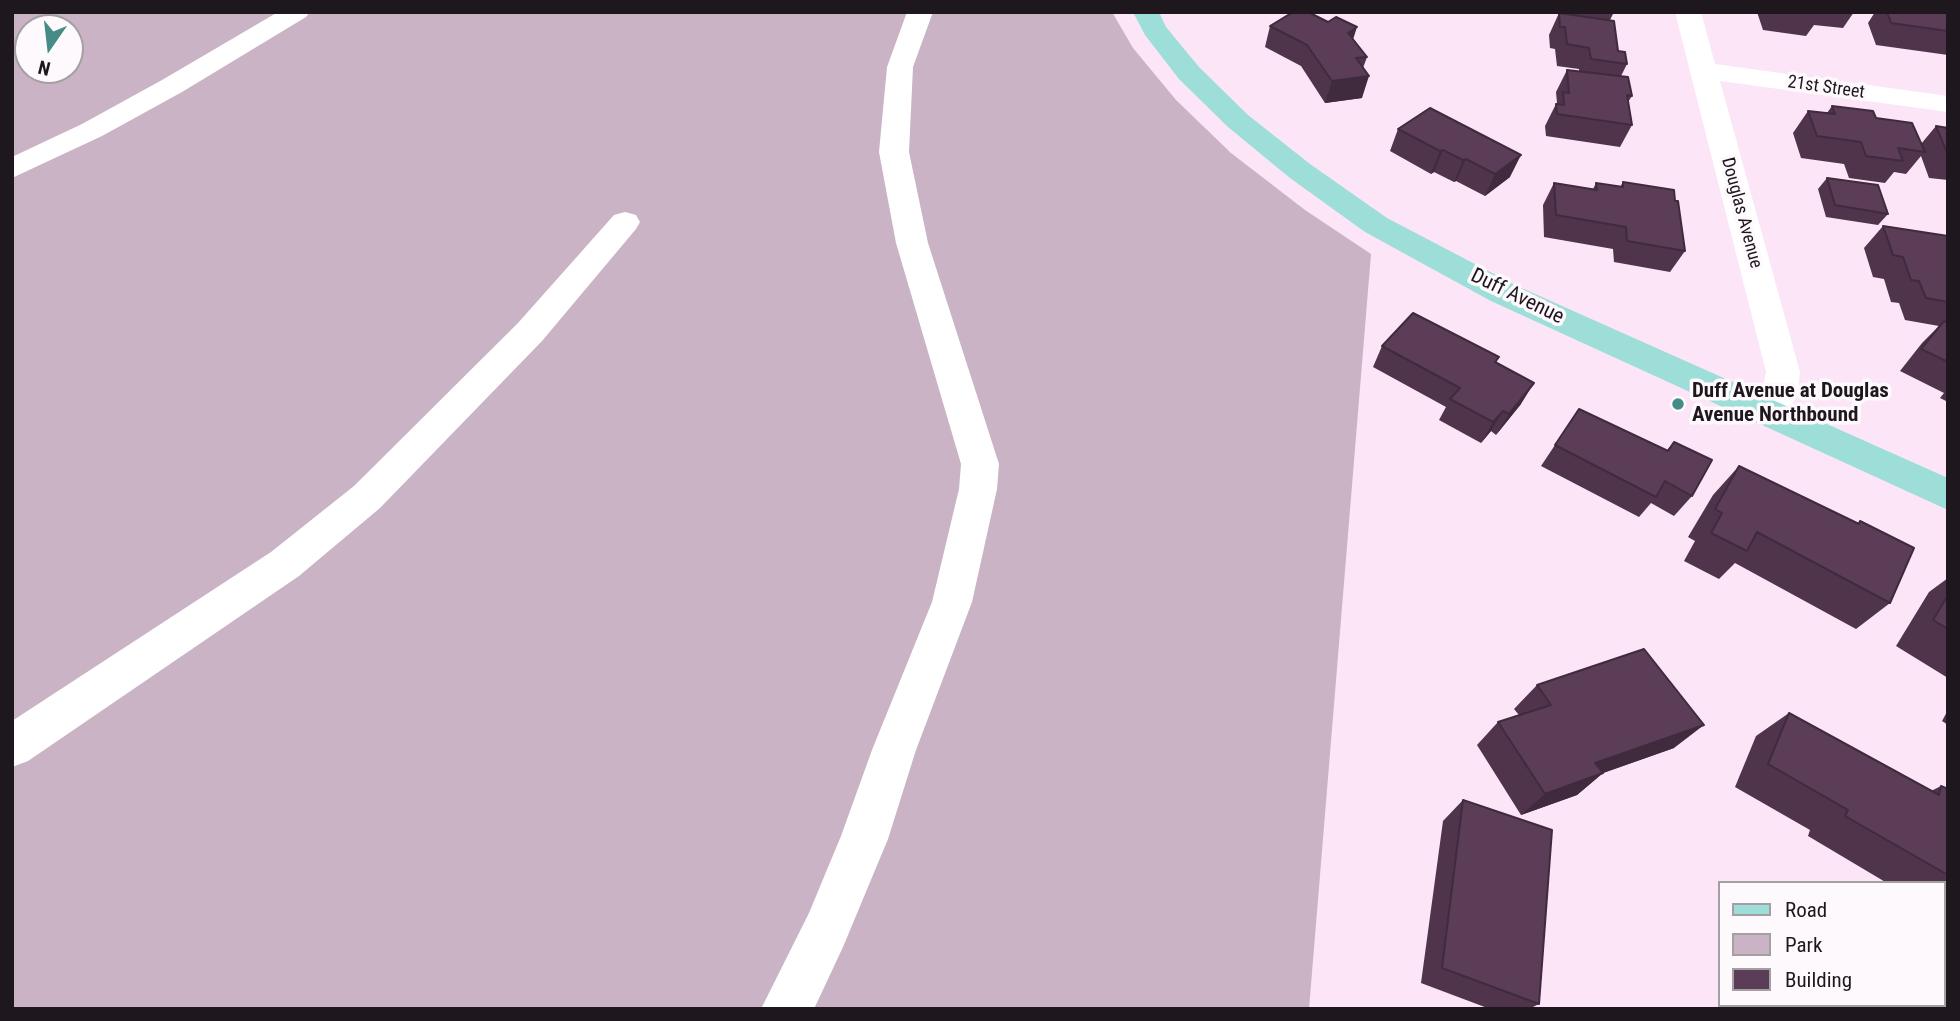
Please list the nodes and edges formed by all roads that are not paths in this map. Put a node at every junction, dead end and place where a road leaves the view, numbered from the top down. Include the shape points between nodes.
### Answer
1 (297, 12) edge
2 (920, 12) edge
3 (1146, 12) edge
4 (1688, 12) edge
5 (1705, 71) junction
6 (1948, 104) edge
7 (12, 169) edge
8 (625, 222) dead end
9 (1770, 413) junction
10 (1948, 495) edge
11 (12, 746) edge
12 (787, 1009) edge

1 - 7 street via 138,105
2 - 12 street via 900,67 894,152 912,243 980,464 978,489 952,602 864,839 827,930
3 - 9 main road, Duff Avenue via 1189,73 1238,121 1376,225 1503,293
4 - 5 street, Douglas Avenue
5 - 6 street, 21st Street
5 - 9 street, Douglas Avenue via 1783,372
8 - 11 street via 530,332 367,497 285,564
9 - 10 main road, Duff Avenue

